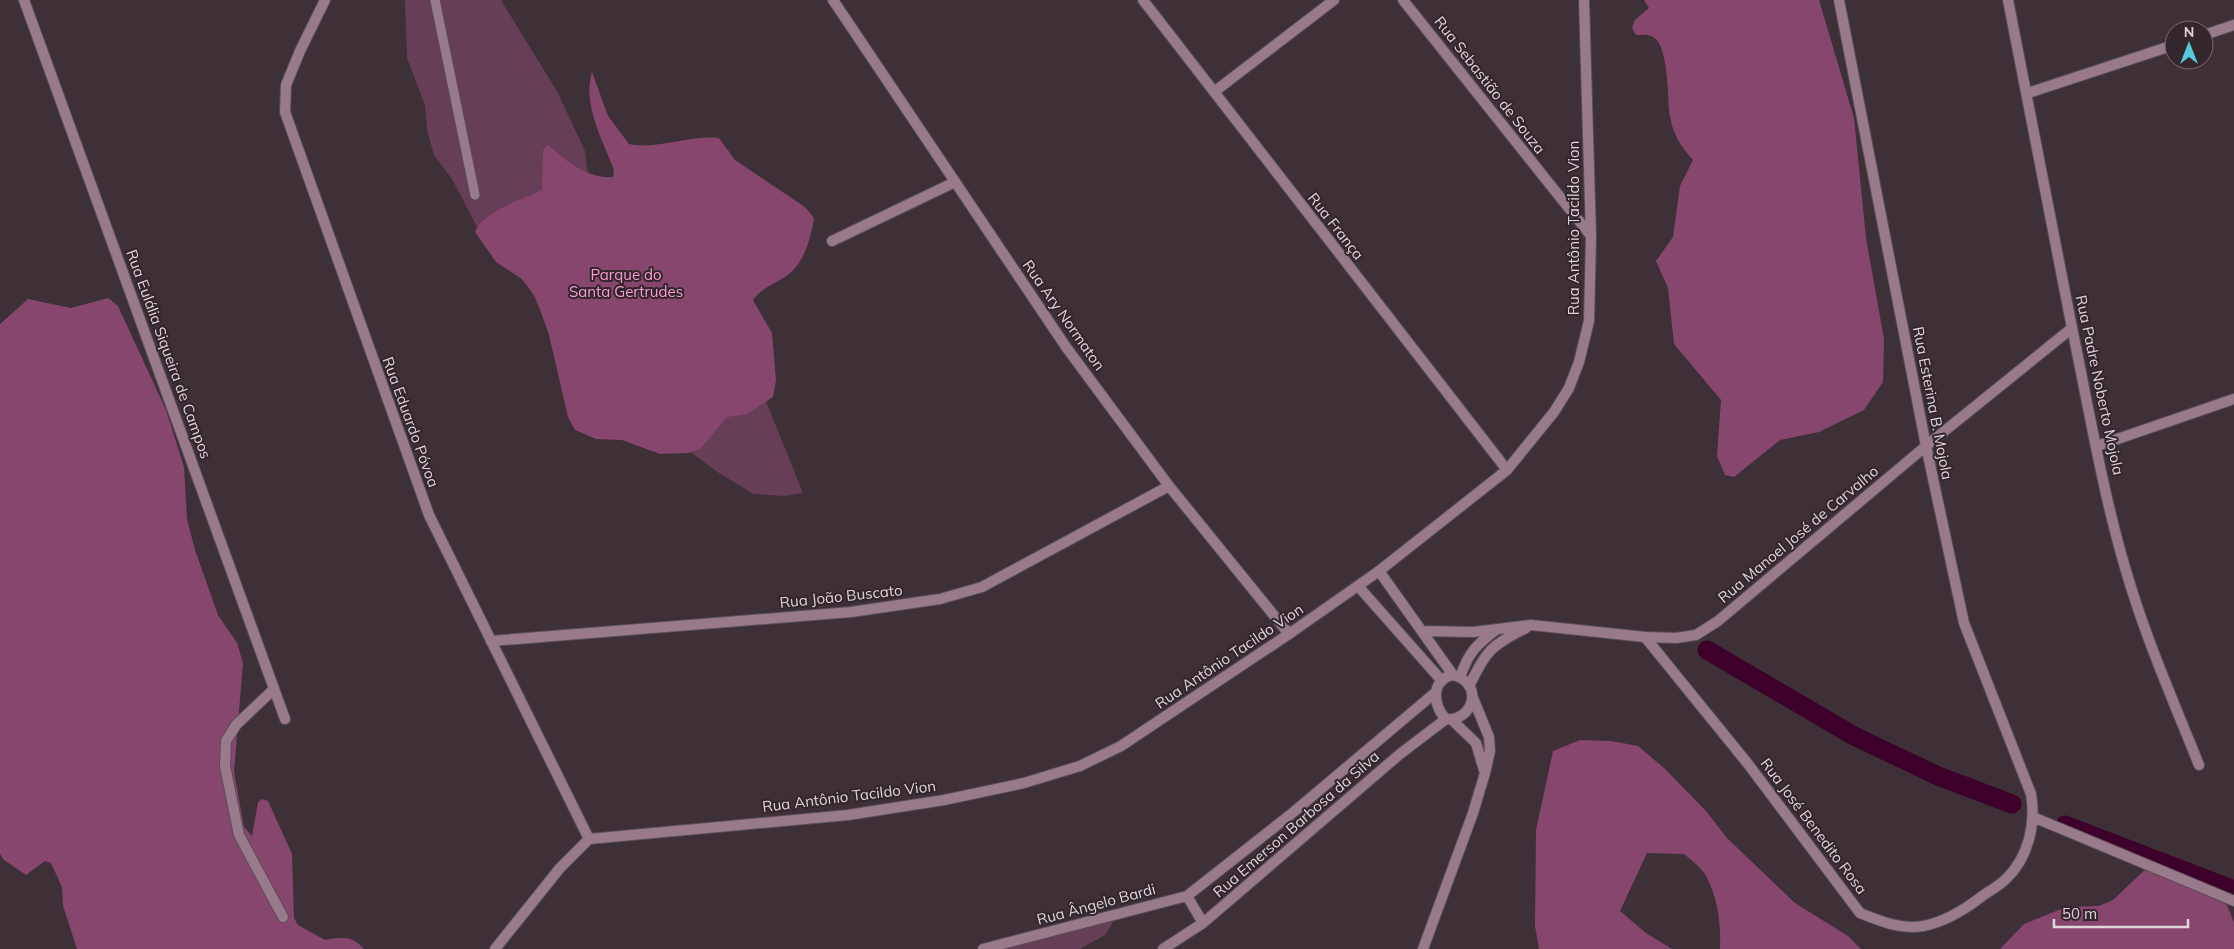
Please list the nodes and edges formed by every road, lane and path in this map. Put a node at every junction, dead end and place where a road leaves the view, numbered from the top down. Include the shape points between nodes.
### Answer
1 (24, 0) edge
2 (325, 0) edge
3 (435, 0) edge
4 (833, 0) edge
5 (1143, 0) edge
6 (1334, 0) edge
7 (1403, 0) edge
8 (1584, 0) edge
9 (1839, 0) edge
10 (2008, 0) edge
11 (2234, 25) edge
12 (2214, 32) edge
13 (2164, 48) edge
14 (1214, 92) junction
15 (2028, 93) junction
16 (955, 182) junction
17 (475, 196) dead end
18 (1591, 236) junction
19 (832, 242) dead end
20 (2072, 328) junction
21 (2234, 399) edge
22 (1926, 446) junction
23 (2097, 446) junction
24 (1507, 470) junction
25 (1169, 486) junction
26 (1379, 571) junction
27 (1358, 586) junction
28 (1531, 625) junction
29 (1497, 629) junction
30 (1423, 631) junction
31 (1290, 634) junction
32 (1646, 637) junction
33 (491, 641) junction
34 (1457, 676) junction
35 (1442, 680) junction
36 (1469, 686) junction
37 (274, 690) junction
38 (1436, 692) junction
39 (1473, 698) junction
40 (285, 719) dead end
41 (1449, 720) junction
42 (2199, 765) dead end
43 (1485, 774) junction
44 (2032, 802) joint
45 (2033, 817) junction
46 (589, 839) junction
47 (1187, 896) junction
48 (2234, 901) edge
49 (283, 917) dead end
50 (1203, 923) junction
51 (495, 949) edge
52 (983, 949) edge
53 (1163, 949) edge
54 (1423, 949) edge

1 - 37 street, Rua Eulália Siqueira de Campos
2 - 33 street, Rua Eduardo Póvoa via 286,85 285,112 429,516
3 - 17 lane
4 - 16 street, Rua Ary Normaton
5 - 14 street, Rua França
6 - 14 street
7 - 18 street, Rua Sebastião de Souza
8 - 18 street, Rua Antônio Tacildo Vion
9 - 22 street, Rua Esterina B. Mojola
10 - 15 street, Rua Padre Noberto Mojola
11 - 12 street
13 - 15 street
14 - 24 street, Rua França
15 - 20 street, Rua Padre Noberto Mojola
16 - 19 street
16 - 25 street, Rua Ary Normaton via 1066,347
18 - 24 street, Rua Antônio Tacildo Vion via 1589,321 1569,388 1554,412
20 - 22 street, Rua Manoel José de Carvalho
20 - 23 street, Rua Padre Noberto Mojola
21 - 23 street
22 - 32 street, Rua Manoel José de Carvalho via 1718,621 1696,634 1676,638
22 - 44 street, Rua Esterina B. Mojola via 1964,623
23 - 42 street, Rua Padre Noberto Mojola via 2114,527 2142,622
24 - 26 street, Rua Antônio Tacildo Vion
25 - 31 street, Rua Ary Normaton
25 - 33 street, Rua João Buscato via 982,587 940,599 851,612
26 - 27 street, Rua Antônio Tacildo Vion
26 - 30 street
27 - 31 street, Rua Antônio Tacildo Vion
27 - 35 street
28 - 29 street, Rua Manoel José de Carvalho
28 - 32 street, Rua Manoel José de Carvalho
28 - 36 street via 1491,648
29 - 30 street, Rua Manoel José de Carvalho
29 - 34 street via 1471,650
30 - 34 street
31 - 46 street, Rua Antônio Tacildo Vion via 1121,746 1080,766 1024,783 848,815
32 - 45 street, Rua José Benedito Rosa via 1748,764 1860,913 1889,925 1923,926 1962,912 2007,878 2029,843
33 - 46 street, Rua Eduardo Póvoa
34 - 35 street
34 - 36 street
35 - 38 street
36 - 39 street
37 - 40 street, Rua Eulália Siqueira de Campos
37 - 49 street via 236,725 226,741 225,766 239,836
38 - 41 street via 1437,707
38 - 47 street, Rua Emerson Barbosa da Silva via 1290,815
39 - 41 street via 1466,712
39 - 43 street via 1489,737
41 - 43 street via 1476,743
41 - 50 street, Rua Emerson Barbosa da Silva via 1400,754
43 - 54 street via 1474,813
44 - 45 street, Rua José Benedito Rosa
45 - 48 street
46 - 51 street
47 - 50 street
47 - 52 street, Rua Ângelo Bardi
50 - 53 street, Rua Emerson Barbosa da Silva

